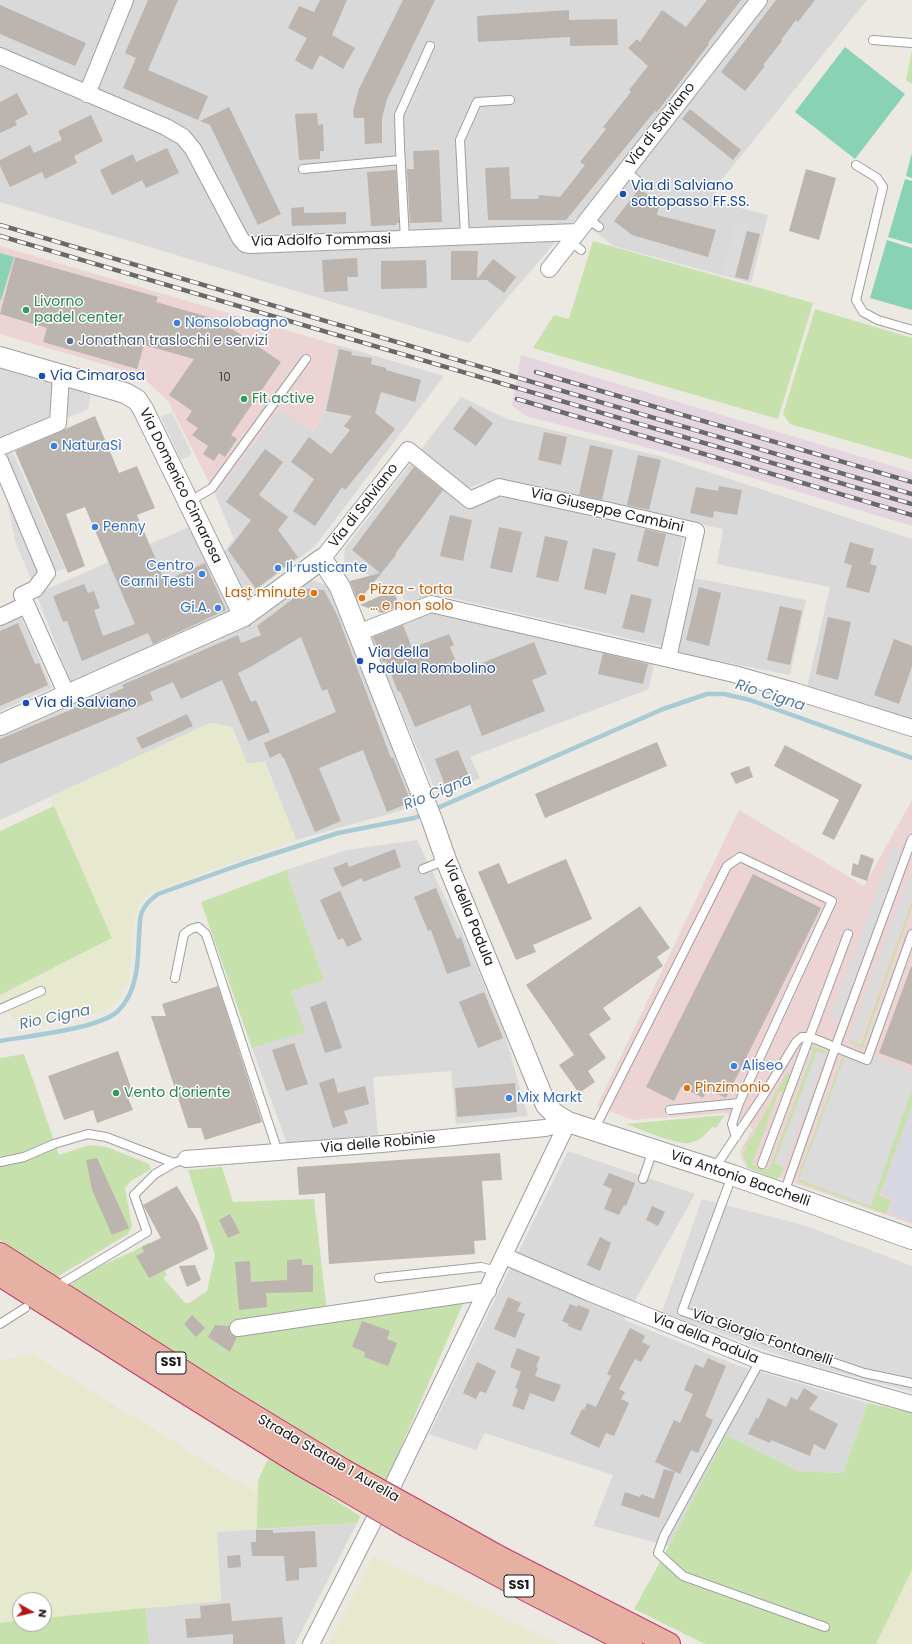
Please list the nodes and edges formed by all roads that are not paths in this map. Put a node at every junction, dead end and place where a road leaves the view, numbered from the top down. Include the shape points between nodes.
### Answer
1 (125, 0) edge
2 (759, 0) edge
3 (872, 40) dead end
4 (912, 43) edge
5 (430, 46) dead end
6 (0, 56) edge
7 (87, 94) junction
8 (510, 100) dead end
9 (401, 160) junction
10 (856, 165) dead end
11 (303, 169) dead end
12 (464, 236) junction
13 (405, 239) junction
14 (576, 241) junction
15 (549, 269) dead end
16 (912, 330) edge
17 (0, 357) edge
18 (306, 359) dead end
19 (60, 375) junction
20 (0, 447) edge
21 (408, 450) joint
22 (0, 461) edge
23 (189, 503) junction
24 (322, 559) junction
25 (26, 605) junction
26 (244, 616) junction
27 (0, 617) edge
28 (358, 633) junction
29 (668, 658) junction
30 (67, 695) junction
31 (0, 725) edge
32 (912, 728) edge
33 (912, 839) edge
34 (446, 860) junction
35 (423, 869) dead end
36 (848, 934) dead end
37 (912, 934) edge
38 (175, 978) dead end
39 (41, 991) dead end
40 (0, 1009) edge
41 (810, 1037) junction
42 (835, 1048) junction
43 (739, 1103) junction
44 (670, 1110) dead end
45 (568, 1122) junction
46 (594, 1131) junction
47 (736, 1137) junction
48 (653, 1149) junction
49 (278, 1152) junction
50 (180, 1161) junction
51 (0, 1162) edge
52 (762, 1164) dead end
53 (723, 1172) junction
54 (643, 1180) dead end
55 (784, 1193) junction
56 (912, 1239) edge
57 (0, 1254) edge
58 (504, 1256) junction
59 (497, 1271) junction
60 (0, 1275) edge
61 (379, 1278) dead end
62 (64, 1282) dead end
63 (488, 1291) junction
64 (25, 1308) dead end
65 (0, 1324) edge
66 (238, 1328) dead end
67 (760, 1361) junction
68 (912, 1383) edge
69 (912, 1404) edge
70 (339, 1477) junction
71 (392, 1487) dead end
72 (411, 1518) junction
73 (374, 1520) dead end
74 (825, 1627) dead end
75 (640, 1639) edge
76 (310, 1644) edge
77 (669, 1644) edge

1 - 7 street
2 - 14 street, Via di Salviano via 631,176
3 - 4 lane
5 - 9 lane via 399,115
6 - 7 street, Via Adolfo Tommasi
7 - 13 street, Via Adolfo Tommasi via 166,127 183,137 245,244
8 - 12 lane via 477,102 460,140
9 - 11 lane
9 - 13 lane
10 - 16 lane via 877,178 883,187 856,300 863,312 878,320
12 - 13 street, Via Adolfo Tommasi
12 - 14 street, Via Adolfo Tommasi
14 - 15 street, Via di Salviano
17 - 19 street, Via Domenico Cimarosa
18 - 23 lane via 212,488
19 - 20 street via 58,423
19 - 23 street, Via Domenico Cimarosa via 125,393 137,400
21 - 24 street, Via di Salviano
21 - 29 street, Via Giuseppe Cambini via 470,500 499,487 696,531
22 - 25 street via 47,573 35,589 22,595
23 - 26 street, Via Domenico Cimarosa
24 - 26 street, Via di Salviano
24 - 28 street, Via della Padula via 340,587
25 - 27 street
25 - 30 street
26 - 30 street, Via di Salviano
28 - 29 street via 431,604
28 - 34 street, Via della Padula
29 - 32 street via 794,691
30 - 31 street, Via di Salviano
33 - 42 lane
34 - 35 lane
34 - 45 street, Via della Padula via 546,1105
36 - 41 lane
37 - 42 lane via 867,1060
38 - 49 lane via 184,934 198,927 206,934
39 - 40 lane
41 - 42 lane
41 - 47 lane via 802,1037 796,1042
41 - 52 lane
42 - 55 lane
43 - 44 lane
43 - 46 lane via 832,901 740,857 727,866
43 - 47 lane via 732,1124
45 - 46 street, Via Antonio Bacchelli
45 - 49 street, Via delle Robinie via 546,1128 417,1136
45 - 58 street
46 - 48 street, Via Antonio Bacchelli
47 - 53 lane
48 - 53 street, Via Antonio Bacchelli
48 - 54 lane
49 - 50 street, Via delle Robinie
50 - 51 lane via 106,1137 88,1134 54,1144 24,1157
50 - 62 lane via 155,1174 134,1195 147,1232
53 - 55 street, Via Antonio Bacchelli
53 - 68 lane, Via Giorgio Fontanelli via 682,1311 864,1373
55 - 56 street, Via Antonio Bacchelli
57 - 70 highway, Strada Statale 1 Aurelia / SS1 via 228,1400
58 - 59 street
58 - 67 street, Via della Padula via 678,1332
59 - 61 lane via 481,1267
59 - 63 street
60 - 70 highway, Strada Statale 1 Aurelia / SS1 via 175,1386
63 - 66 street
63 - 71 street
64 - 65 lane
67 - 69 street, Via della Padula
67 - 74 lane via 664,1536 658,1553 684,1576
70 - 72 highway, Strada Statale 1 Aurelia / SS1, bridge
72 - 75 highway, Strada Statale 1 Aurelia / SS1 via 528,1591
72 - 75 highway, Strada Statale 1 Aurelia / SS1 via 501,1558 616,1617
73 - 76 street
75 - 77 highway, Strada Statale 1 Aurelia / SS1

